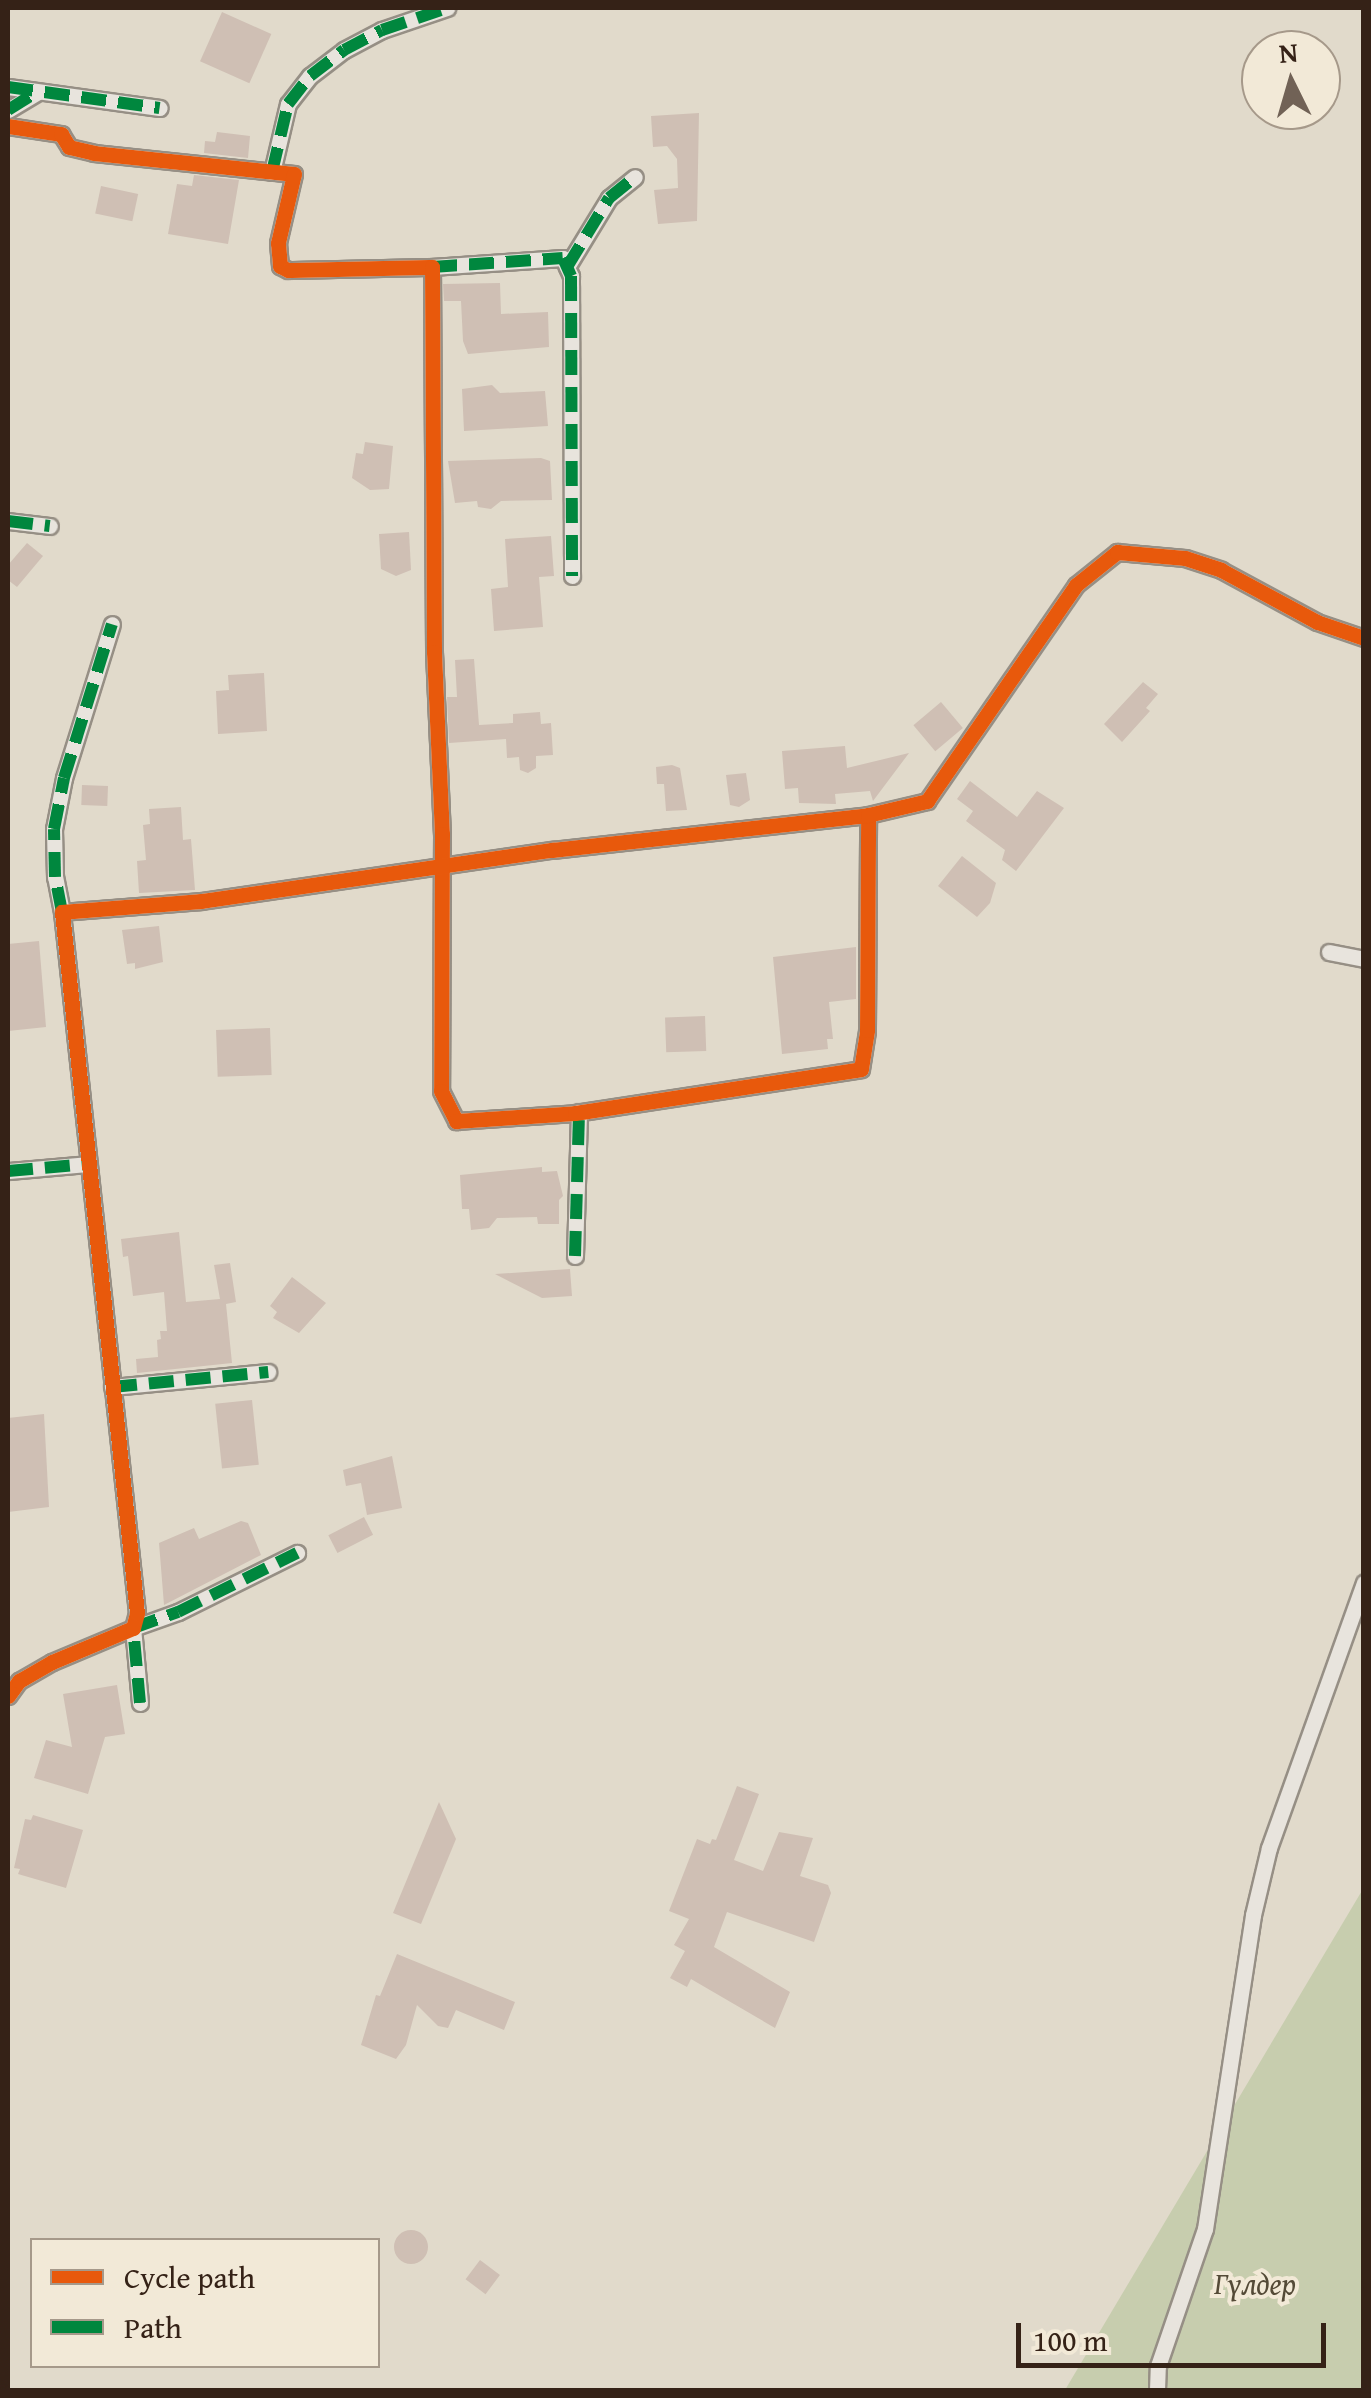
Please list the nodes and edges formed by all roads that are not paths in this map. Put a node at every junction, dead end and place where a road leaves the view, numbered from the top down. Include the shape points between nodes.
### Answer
1 (447, 8) edge
2 (8, 87) edge
3 (39, 91) junction
4 (160, 108) dead end
5 (8, 110) edge
6 (8, 126) edge
7 (272, 172) junction
8 (636, 177) dead end
9 (432, 267) junction
10 (567, 267) junction
11 (8, 520) edge
12 (50, 526) dead end
13 (572, 576) dead end
14 (112, 624) dead end
15 (1364, 638) edge
16 (868, 816) junction
17 (441, 868) junction
18 (62, 912) junction
19 (1329, 952) dead end
20 (1364, 959) edge
21 (579, 1112) junction
22 (88, 1164) junction
23 (8, 1172) edge
24 (575, 1256) dead end
25 (268, 1372) dead end
26 (112, 1387) junction
27 (298, 1553) dead end
28 (1364, 1583) edge
29 (133, 1628) junction
30 (8, 1696) edge
31 (140, 1703) dead end
32 (1157, 2390) edge

1 - 7 street via 382,30 310,76 288,104
2 - 3 street
3 - 4 street
3 - 5 street
6 - 7 street via 61,134 69,147 94,152
7 - 9 street via 294,174 278,242 280,266 305,272
8 - 10 street via 610,198
9 - 10 street via 563,258
9 - 17 street
10 - 13 street
11 - 12 street
14 - 18 street via 54,829
15 - 16 street via 1317,622 1220,570 1184,558 1118,552 1066,598 928,800
16 - 17 street
16 - 21 street via 861,1070
17 - 18 street via 201,902
17 - 21 street via 441,1091 456,1121
18 - 22 street
19 - 20 street
21 - 24 street
22 - 23 street
22 - 26 street
25 - 26 street
26 - 29 street via 137,1613
27 - 29 street
28 - 32 street via 1269,1848 1205,2229 1158,2366
29 - 30 street via 52,1662 19,1681
29 - 31 street

